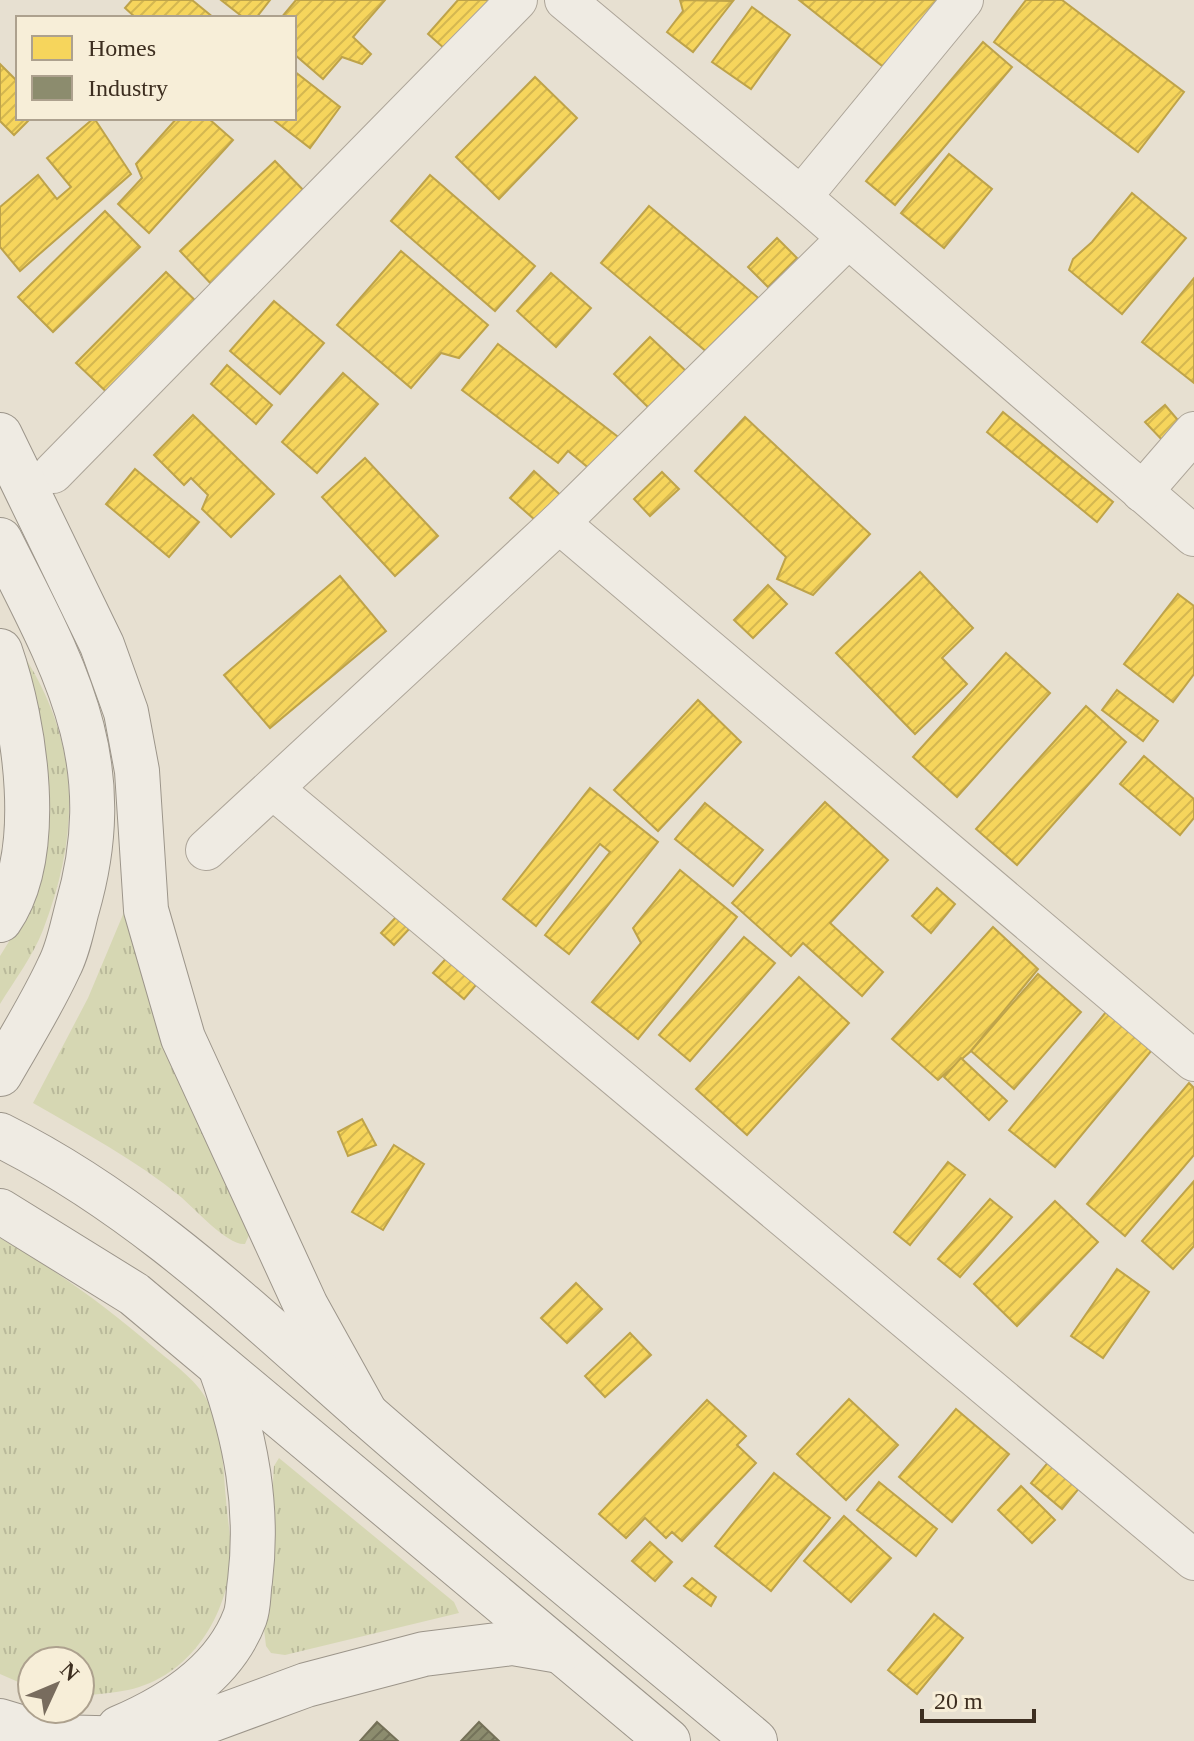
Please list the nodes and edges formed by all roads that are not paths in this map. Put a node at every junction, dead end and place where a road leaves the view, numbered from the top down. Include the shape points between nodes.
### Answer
1 (517, 0) edge
2 (565, 0) edge
3 (963, 0) edge
4 (801, 197) junction
5 (847, 239) junction
6 (1194, 432) edge
7 (0, 435) edge
8 (53, 473) dead end
9 (1142, 492) junction
10 (559, 523) junction
11 (1194, 536) edge
12 (0, 540) edge
13 (0, 651) edge
14 (273, 789) junction
15 (206, 850) dead end
16 (0, 920) edge
17 (1194, 1061) edge
18 (0, 1074) edge
19 (0, 1135) edge
20 (0, 1211) edge
21 (221, 1369) junction
22 (366, 1414) junction
23 (1194, 1560) edge
24 (560, 1651) junction
25 (0, 1721) edge
26 (88, 1740) edge
27 (668, 1741) edge
28 (755, 1741) edge

1 - 8 street
2 - 4 street
3 - 4 street
4 - 5 street
5 - 9 street
5 - 10 street
6 - 9 street
7 - 22 main road via 102,645 126,712 137,771 146,910 183,1038 306,1306
9 - 11 street
10 - 14 street
10 - 17 street
12 - 18 main road via 69,684 87,737 94,793 93,846 61,965
13 - 16 main road via 26,785 26,852
14 - 15 street
14 - 23 street
19 - 22 main road via 50,1160 136,1216
20 - 21 main road via 134,1294
21 - 24 main road
21 - 26 main road via 250,1469 254,1547 245,1616 223,1656 194,1686 160,1710
22 - 28 main road
24 - 26 main road via 513,1643 424,1654 306,1685 181,1731
24 - 27 main road
25 - 26 main road via 53,1737

